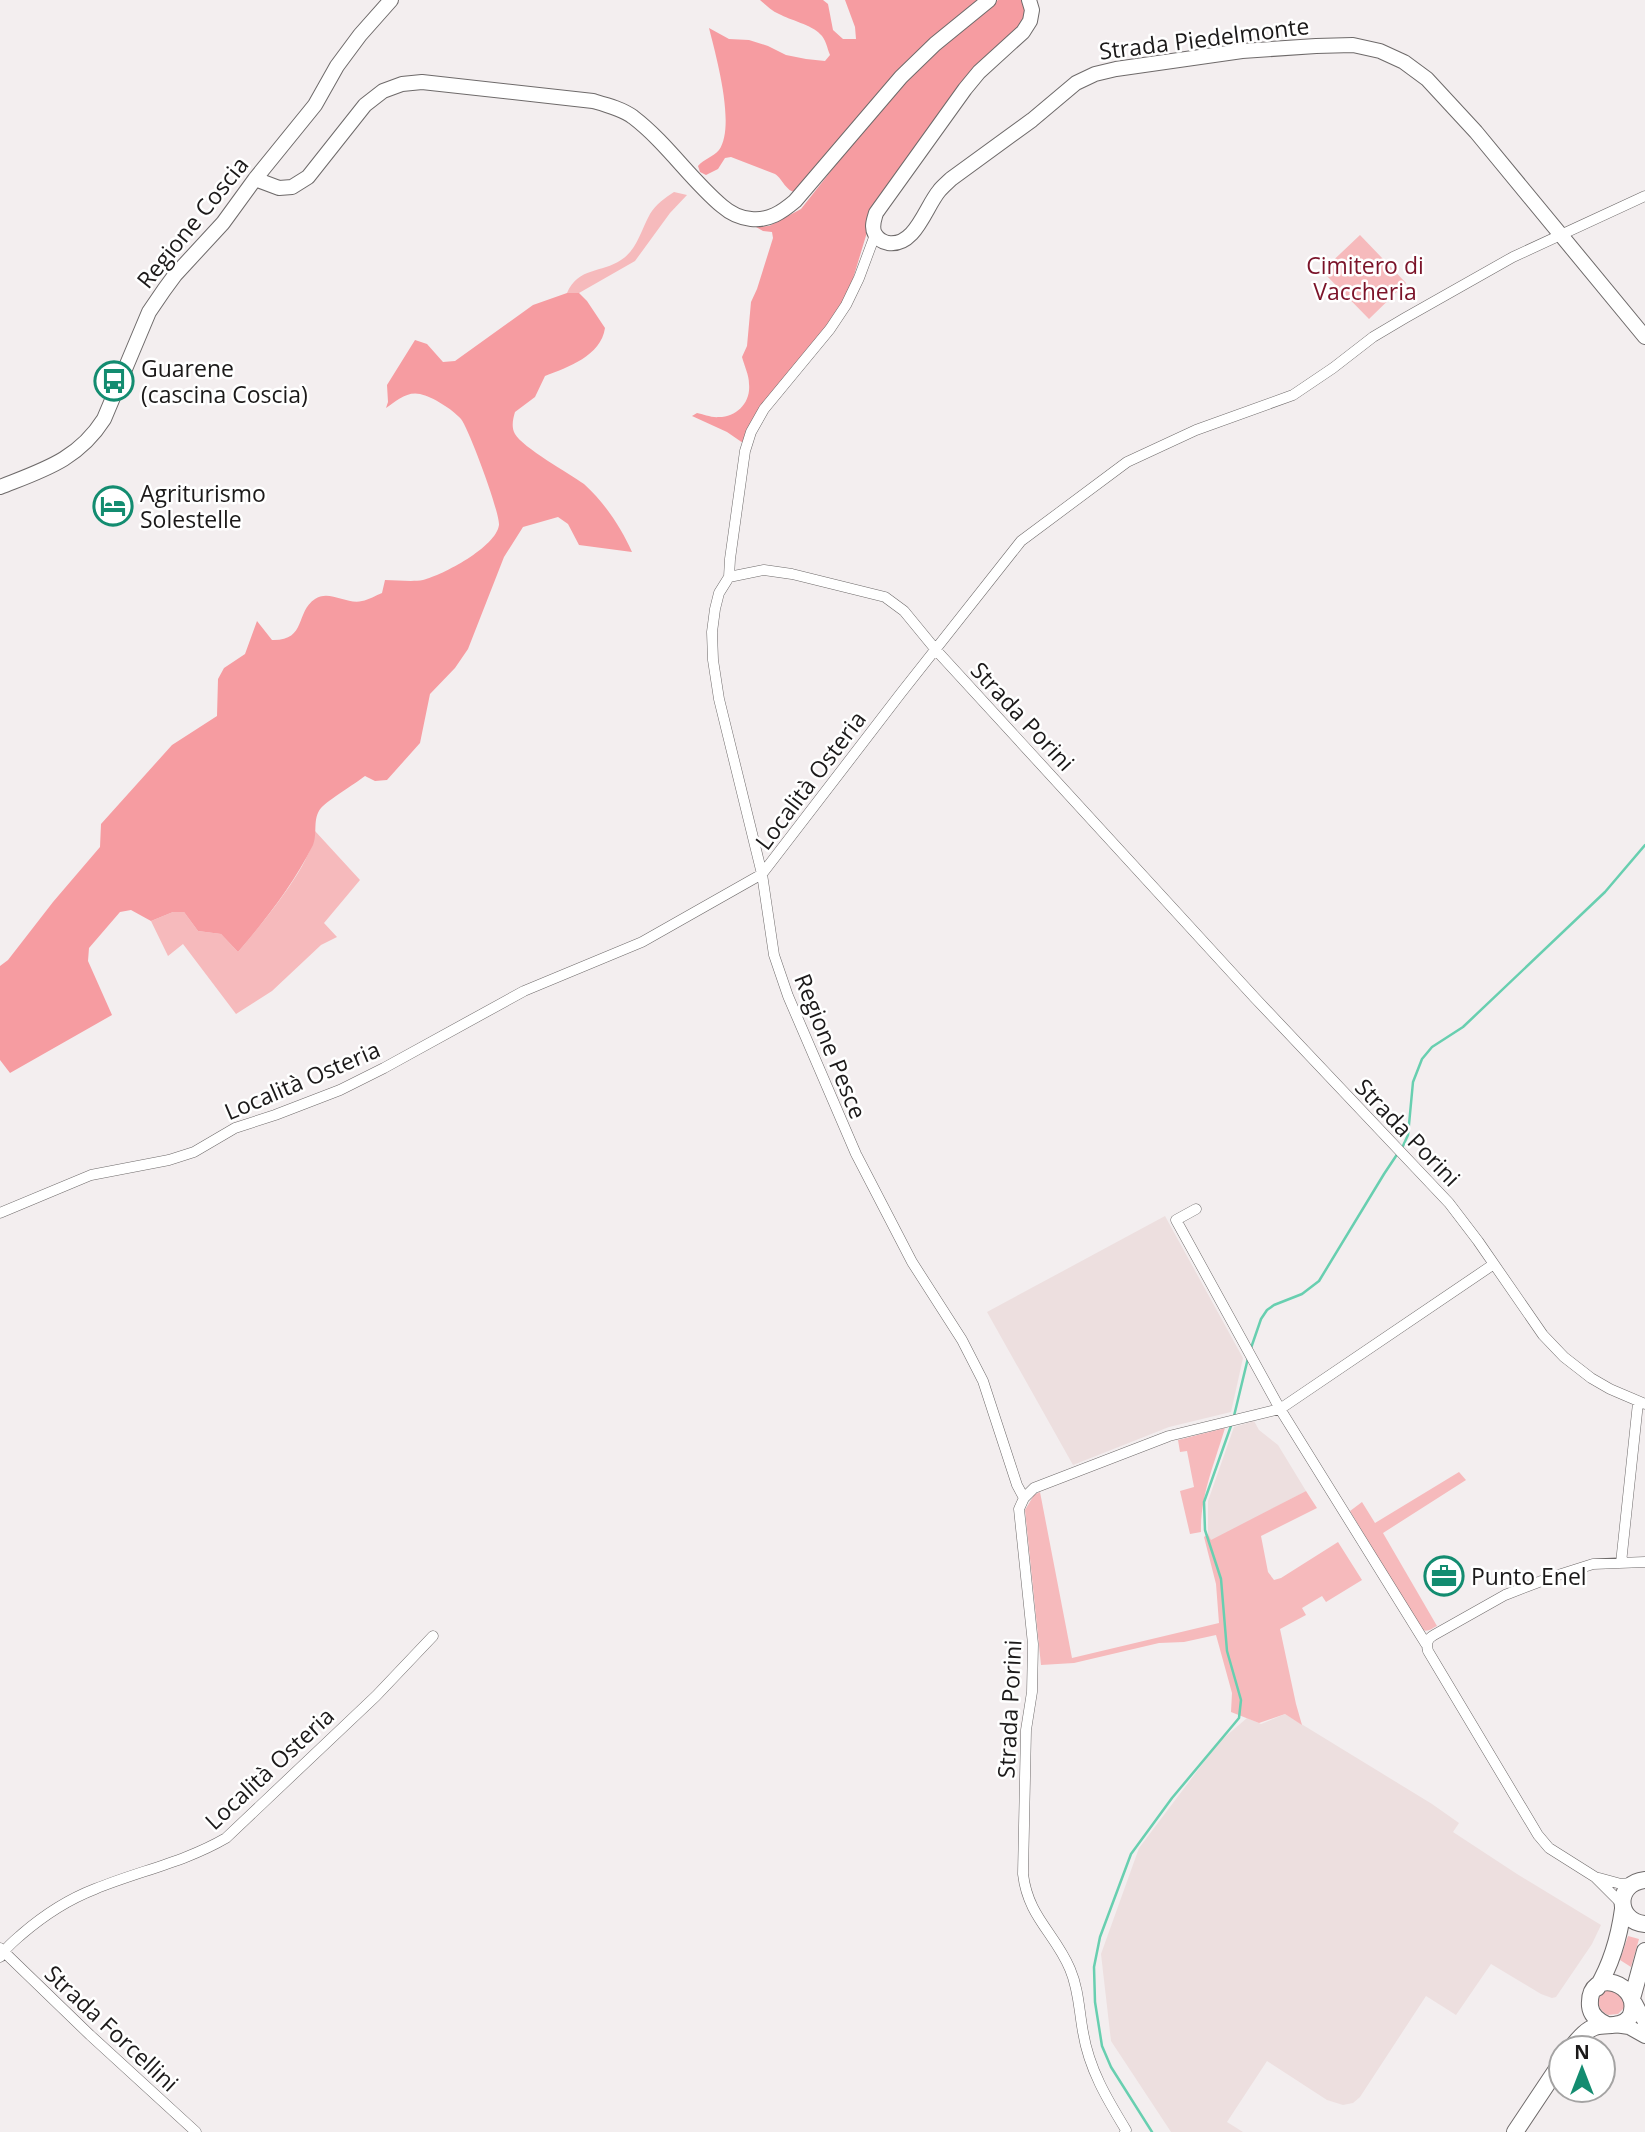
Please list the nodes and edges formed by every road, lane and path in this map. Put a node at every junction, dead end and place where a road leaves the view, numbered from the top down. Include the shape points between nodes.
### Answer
1 (391, 0) edge
2 (989, 0) edge
3 (1029, 0) edge
4 (256, 179) junction
5 (1645, 196) edge
6 (1559, 234) junction
7 (875, 235) junction
8 (1645, 337) edge
9 (0, 487) edge
10 (729, 577) junction
11 (936, 650) junction
12 (762, 874) junction
13 (1196, 1209) dead end
14 (0, 1213) edge
15 (1494, 1264) junction
16 (1642, 1403) edge
17 (1280, 1409) junction
18 (1024, 1497) junction
19 (1645, 1562) edge
20 (1621, 1563) junction
21 (433, 1636) dead end
22 (1426, 1644) junction
23 (1595, 1877) junction
24 (1640, 1881) edge
25 (1623, 1907) junction
26 (1645, 1924) edge
27 (1645, 1951) edge
28 (1, 1952) edge
29 (1593, 1995) junction
30 (1634, 1999) junction
31 (1645, 2022) edge
32 (1611, 2025) junction
33 (1577, 2034) edge
34 (1583, 2034) edge
35 (1645, 2036) edge
36 (1547, 2084) edge
37 (1126, 2131) edge
38 (196, 2132) edge
39 (1516, 2132) edge

1 - 4 street, Regione Coscia via 360,35 315,105
2 - 4 street via 901,76 795,201 764,219 736,215 723,207 645,127 612,107 422,82 383,91 365,105 308,177 292,187 279,188
3 - 7 street via 1030,21 1023,32 965,89 876,213
4 - 9 street, Regione Coscia via 174,275 149,312 95,434 62,460
5 - 6 street, Località Osteria
6 - 7 street, Strada Piedelmonte via 1427,79 1380,51 1341,46 1242,51 1095,74 1069,88 951,179 903,241 883,242
6 - 8 street, Strada Piedelmonte
6 - 11 street, Località Osteria via 1394,324 1293,395 1196,430 1127,462 1021,541
7 - 10 street via 846,305 751,432
10 - 11 street, Strada Porini via 764,570 885,597 904,611
10 - 12 street, Regione Pesce via 715,609 713,660
11 - 12 street, Località Osteria
11 - 15 street, Strada Porini via 1449,1203
12 - 14 street, Località Osteria via 642,942 524,991 340,1090 235,1128 194,1152 91,1175
12 - 18 street, Regione Pesce via 774,955 835,1108 912,1262 983,1381
13 - 17 street via 1176,1220
15 - 16 street, Strada Porini via 1543,1335 1564,1357 1591,1378
15 - 17 street
16 - 20 street, Strada Porini
17 - 18 street via 1169,1436 1034,1488
17 - 22 street
18 - 37 street, Strada Porini via 1019,1509 1033,1644 1026,1730 1025,1889 1076,1982 1088,2054
19 - 20 street
20 - 22 street via 1581,1567 1505,1595 1429,1638
21 - 28 street, Località Osteria via 226,1838 179,1861 94,1889 29,1928
22 - 23 street via 1538,1835 1549,1848
23 - 24 street via 1620,1884
23 - 25 street
24 - 25 main road via 1625,1892
25 - 26 main road via 1631,1920
25 - 29 main road via 1613,1958
27 - 30 main road
28 - 38 street, Strada Forcellini
29 - 30 main road via 1602,1983 1617,1982 1624,1984
29 - 32 main road via 1594,2017
29 - 33 main road
30 - 31 street
30 - 32 main road via 1627,2020
32 - 34 main road
32 - 35 street via 1629,2027
36 - 39 main road

